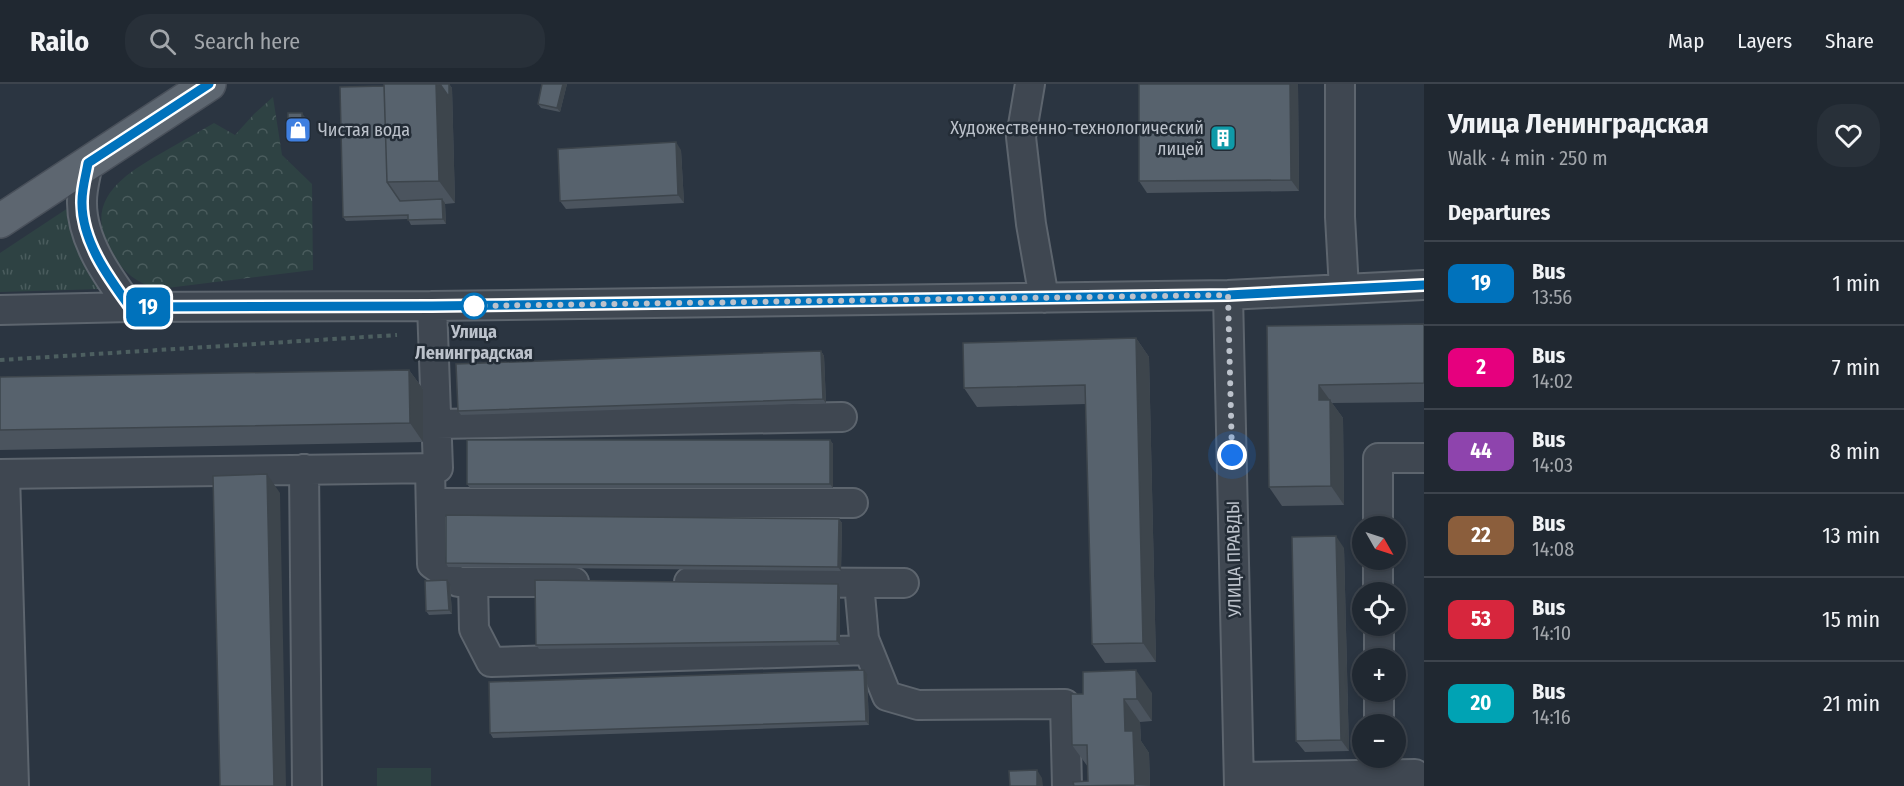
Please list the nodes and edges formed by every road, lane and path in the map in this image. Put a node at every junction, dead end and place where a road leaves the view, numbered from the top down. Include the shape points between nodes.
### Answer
1 (208, 84) edge
2 (1030, 84) edge
3 (1340, 84) edge
4 (88, 163) junction
5 (0, 221) edge
6 (1424, 285) edge
7 (1344, 289) junction
8 (1228, 295) junction
9 (1044, 298) junction
10 (432, 306) junction
11 (130, 307) junction
12 (0, 310) edge
13 (842, 417) dead end
14 (436, 424) junction
15 (1424, 458) edge
16 (430, 468) junction
17 (304, 469) junction
18 (3, 474) edge
19 (431, 503) junction
20 (853, 503) dead end
21 (1378, 516) edge
22 (473, 582) junction
23 (602, 582) edge
24 (660, 582) edge
25 (859, 583) junction
26 (904, 583) dead end
27 (868, 650) junction
28 (1418, 771) edge
29 (1379, 773) edge
30 (1239, 782) edge
31 (14, 786) edge
32 (307, 786) edge
33 (1066, 786) edge

1 - 4 main road
2 - 9 street via 1021,137
3 - 7 street
4 - 5 main road
4 - 11 street via 82,201 85,226 97,257
6 - 7 street
7 - 8 street
8 - 9 street
8 - 30 street, УЛИЦА ПРАВДЫ
9 - 10 street
10 - 11 street
10 - 14 street
11 - 12 street
13 - 14 street
14 - 16 street via 438,468
15 - 21 street via 1378,459
16 - 17 street
16 - 19 street
17 - 18 street
17 - 32 street
18 - 31 street
19 - 20 street
19 - 22 street via 432,564 458,582
22 - 23 street
22 - 27 street via 474,629 491,662
24 - 25 street
25 - 26 street
25 - 27 street
27 - 33 street via 887,696 918,705 1065,704
28 - 29 street
29 - 30 street

